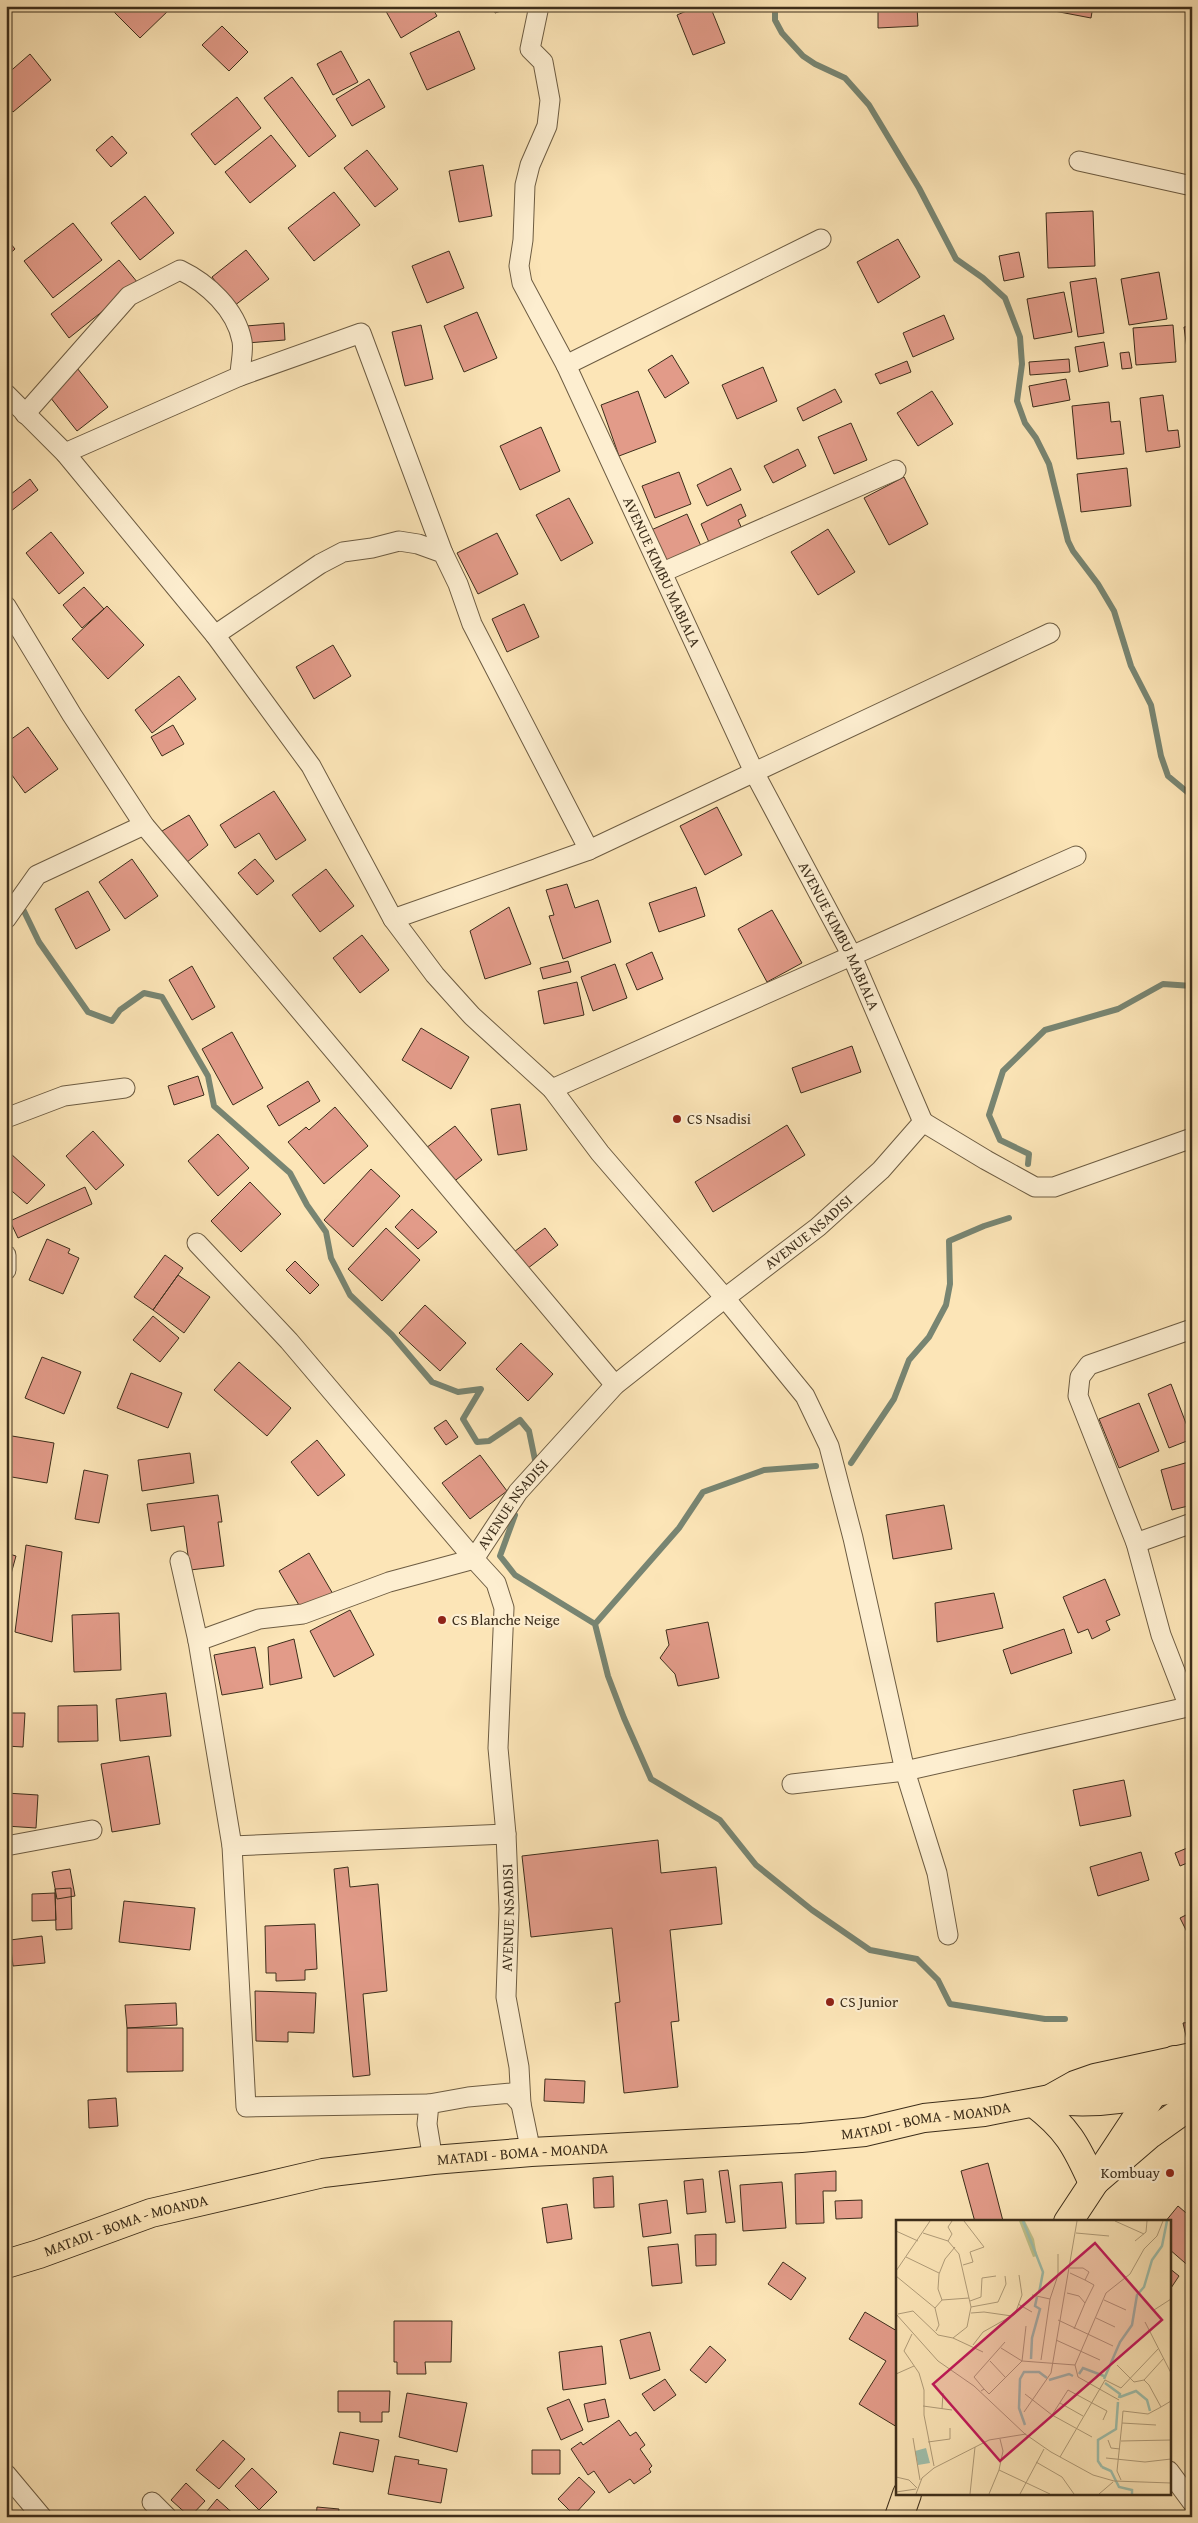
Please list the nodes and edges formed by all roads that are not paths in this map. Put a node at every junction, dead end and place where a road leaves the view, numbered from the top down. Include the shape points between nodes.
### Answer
1 (540, 6) edge
2 (1079, 161) dead end
3 (1192, 186) edge
4 (821, 239) dead end
5 (566, 364) junction
6 (240, 376) junction
7 (6, 394) edge
8 (25, 414) junction
9 (65, 453) junction
10 (896, 470) dead end
11 (443, 553) junction
12 (663, 572) junction
13 (6, 606) edge
14 (1050, 633) dead end
15 (215, 635) junction
16 (755, 774) junction
17 (144, 825) junction
18 (589, 850) junction
19 (1076, 856) dead end
20 (6, 919) edge
21 (393, 919) junction
22 (851, 954) junction
23 (125, 1088) dead end
24 (552, 1089) junction
25 (6, 1118) edge
26 (924, 1122) junction
27 (1192, 1138) edge
28 (197, 1243) dead end
29 (6, 1255) edge
30 (6, 1270) edge
31 (725, 1298) junction
32 (1192, 1329) edge
33 (616, 1384) junction
34 (1192, 1523) edge
35 (1136, 1543) junction
36 (474, 1559) junction
37 (180, 1561) dead end
38 (198, 1641) junction
39 (1190, 1706) edge
40 (905, 1771) junction
41 (792, 1784) dead end
42 (92, 1830) dead end
43 (506, 1834) junction
44 (6, 1846) edge
45 (232, 1846) junction
46 (948, 1935) dead end
47 (1184, 2059) edge
48 (1192, 2084) edge
49 (1153, 2094) junction
50 (1042, 2101) junction
51 (429, 2104) junction
52 (521, 2104) junction
53 (1192, 2104) edge
54 (531, 2152) junction
55 (433, 2160) junction
56 (1093, 2183) junction
57 (1069, 2220) edge
58 (6, 2264) edge
59 (1170, 2472) edge
60 (6, 2474) edge
61 (906, 2496) edge
62 (152, 2502) dead end
63 (1192, 2502) edge
64 (42, 2517) edge
65 (168, 2517) edge
66 (899, 2517) edge

1 - 5 street, AVENUE KIMBU MABIALA via 530,49 543,62 550,100 547,126 525,185 519,266 522,283
2 - 3 street
4 - 5 street
5 - 12 street, AVENUE KIMBU MABIALA
6 - 8 street via 242,342 235,321 200,280 180,270 129,296
6 - 9 street
6 - 11 street via 361,333
7 - 8 street
8 - 9 street
9 - 15 street
10 - 12 street
11 - 15 street via 399,541 343,552
11 - 18 street via 472,624
12 - 16 street, AVENUE KIMBU MABIALA
13 - 17 street
14 - 16 street
15 - 21 street via 311,766
16 - 18 street
16 - 22 street, AVENUE KIMBU MABIALA
17 - 20 street via 38,876
17 - 33 street
18 - 21 street
19 - 22 street
21 - 24 street via 435,975 472,1016
22 - 24 street
22 - 26 street, AVENUE KIMBU MABIALA
23 - 25 street via 64,1096
24 - 31 street via 600,1152
26 - 27 street via 1035,1187 1054,1187
26 - 31 street, AVENUE NSADISI via 881,1170 818,1227
28 - 36 street via 289,1342
29 - 30 street
31 - 33 street, AVENUE NSADISI
31 - 40 street via 805,1396 829,1446
32 - 35 street via 1089,1365 1080,1378 1078,1396
33 - 36 street, AVENUE NSADISI via 518,1492
34 - 35 street
35 - 39 street via 1161,1636
36 - 38 street via 388,1582 303,1614 259,1619
36 - 43 street, AVENUE NSADISI via 496,1583 504,1608 498,1748
37 - 38 street
38 - 45 street
39 - 40 street
40 - 41 street
40 - 46 street via 938,1873
42 - 44 street
43 - 45 street
43 - 52 street, AVENUE NSADISI via 509,1910 506,1997 519,2067
45 - 51 street via 246,2107
47 - 49 highway
47 - 50 highway, MATADI - BOMA - MOANDA via 1095,2078
48 - 49 highway, MATADI - BOMA - MOANDA
49 - 50 highway, MATADI - BOMA - MOANDA via 1075,2104
49 - 56 highway
50 - 54 highway, MATADI - BOMA - MOANDA via 984,2112 924,2118 865,2132
50 - 56 highway via 1069,2134
51 - 52 street via 468,2096 512,2093
51 - 55 street via 427,2124
52 - 54 street, AVENUE NSADISI
53 - 56 highway via 1150,2134
54 - 55 highway, MATADI - BOMA - MOANDA
55 - 58 highway, MATADI - BOMA - MOANDA via 323,2173 151,2213
56 - 57 highway
59 - 63 street
60 - 64 street
61 - 66 highway
62 - 65 street

